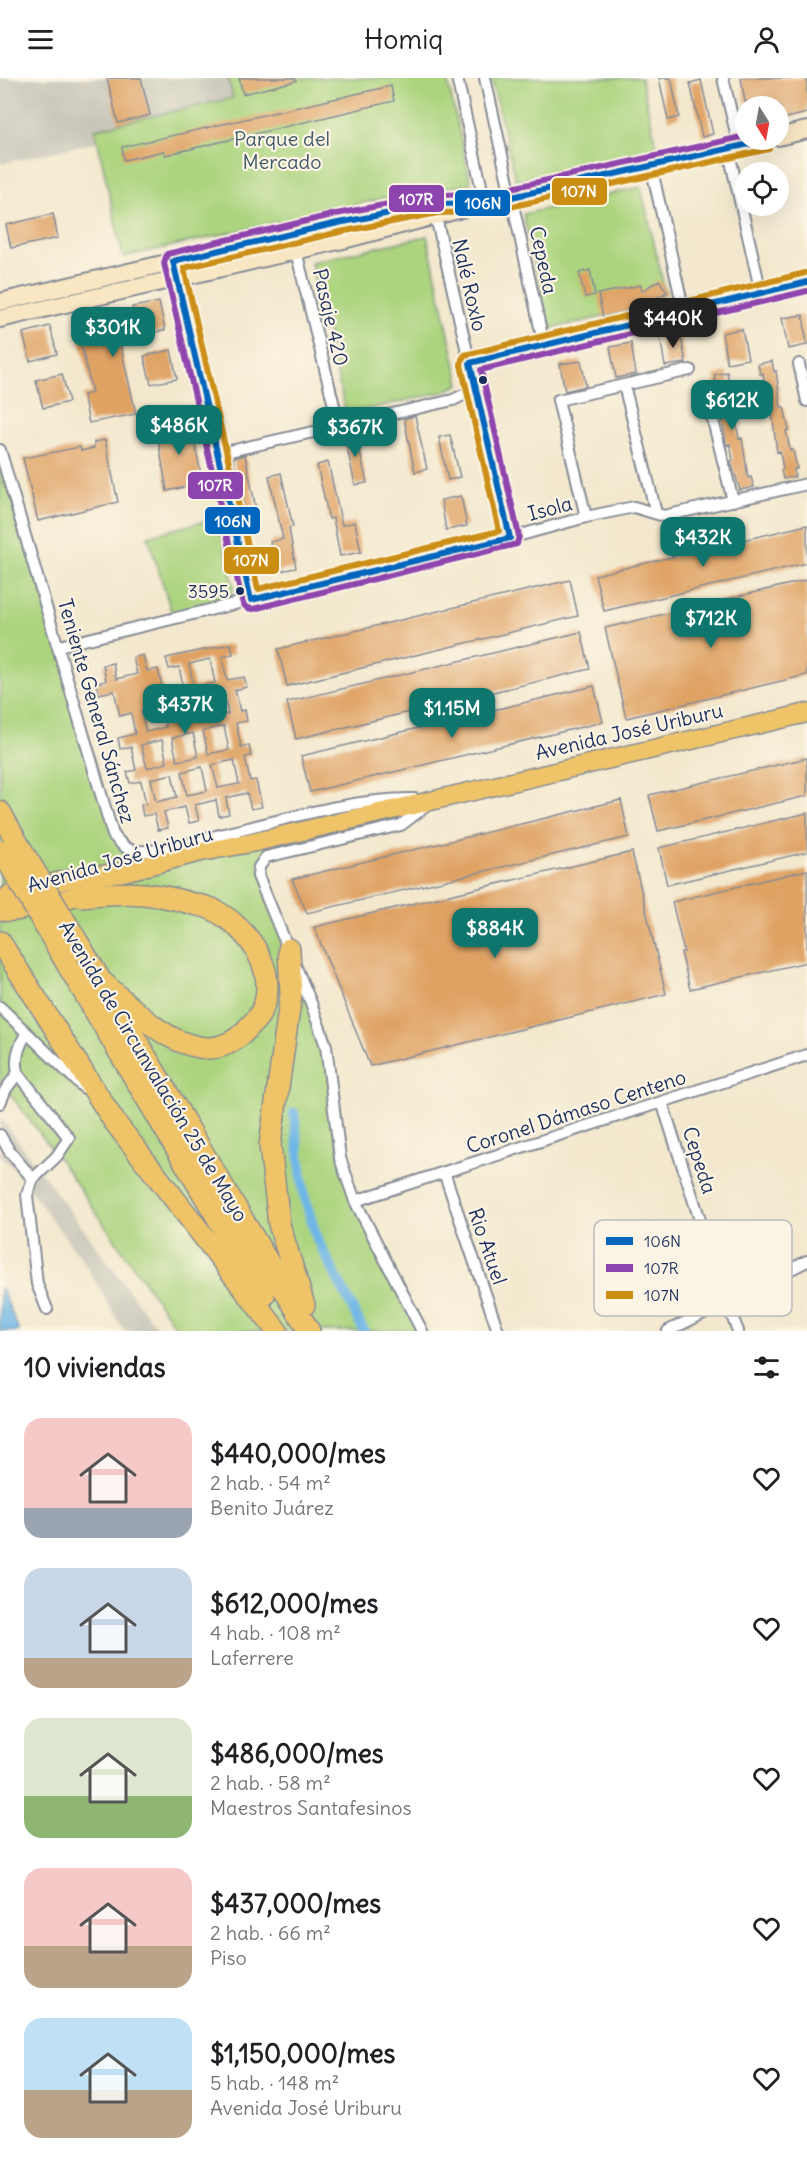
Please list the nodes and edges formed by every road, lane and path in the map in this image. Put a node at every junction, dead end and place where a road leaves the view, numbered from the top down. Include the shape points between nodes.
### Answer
1 (457, 78) edge
2 (485, 78) edge
3 (723, 78) edge
4 (806, 133) edge
5 (789, 135) edge
6 (734, 147) junction
7 (651, 166) junction
8 (512, 197) junction
9 (485, 203) junction
10 (436, 217) junction
11 (296, 250) junction
12 (172, 261) junction
13 (176, 277) junction
14 (807, 282) edge
15 (761, 293) junction
16 (0, 302) edge
17 (684, 312) junction
18 (0, 319) edge
19 (544, 345) junction
20 (470, 363) junction
21 (799, 364) dead end
22 (690, 370) dead end
23 (624, 385) junction
24 (476, 389) junction
25 (706, 392) dead end
26 (807, 402) edge
27 (339, 426) junction
28 (0, 450) edge
29 (217, 454) junction
30 (807, 484) edge
31 (733, 501) junction
32 (656, 513) junction
33 (586, 517) junction
34 (510, 538) junction
35 (251, 600) junction
36 (59, 646) junction
37 (807, 713) edge
38 (436, 799) junction
39 (0, 812) edge
40 (251, 843) junction
41 (7, 847) edge
42 (81, 896) junction
43 (0, 904) edge
44 (0, 910) edge
45 (0, 942) edge
46 (289, 949) junction
47 (102, 982) junction
48 (0, 1008) edge
49 (26, 1035) junction
50 (807, 1055) edge
51 (18, 1073) junction
52 (662, 1102) junction
53 (0, 1103) edge
54 (114, 1121) junction
55 (0, 1135) edge
56 (444, 1172) junction
57 (33, 1179) junction
58 (355, 1201) junction
59 (700, 1220) edge
60 (807, 1261) edge
61 (792, 1268) edge
62 (47, 1309) dead end
63 (697, 1316) edge
64 (732, 1316) edge
65 (277, 1331) edge
66 (285, 1331) edge
67 (309, 1331) edge
68 (314, 1331) edge
69 (422, 1331) edge
70 (498, 1331) edge
71 (668, 1331) edge
72 (738, 1331) edge

1 - 9 street
2 - 8 street, Cepeda
3 - 6 street
4 - 5 street
6 - 7 street
6 - 15 street
7 - 8 street
7 - 17 street
8 - 9 street
8 - 19 street, Cepeda
9 - 10 street
9 - 12 street via 437,204
10 - 11 street
10 - 20 street, Nalé Roxlo
11 - 13 street
11 - 27 street, Pasaje 420
12 - 13 street
12 - 16 street
13 - 18 street
13 - 29 street
14 - 15 street
15 - 17 street
17 - 19 street
19 - 20 street
20 - 24 street, Nalé Roxlo
21 - 26 street
22 - 23 street
23 - 32 street
23 - 33 street via 558,400
24 - 27 street via 453,400
24 - 34 street, Nalé Roxlo
25 - 31 street
27 - 29 street
28 - 36 street, Teniente General Sánchez
29 - 35 street
30 - 31 street, Isola
31 - 32 street, Isola via 664,516
32 - 33 street, Isola via 634,507
33 - 34 street, Isola
34 - 35 street, Isola
35 - 36 street, Isola
36 - 38 street, Teniente General Sánchez via 114,835 132,851 163,849 331,808 390,799
37 - 38 main road, Avenida José Uriburu
38 - 40 main road, Avenida José Uriburu
38 - 46 street via 400,825 266,857 258,876
39 - 41 highway, Avenida de Circunvalación 25 de Mayo
40 - 42 main road, Avenida José Uriburu
40 - 43 main road, Avenida José Uriburu via 123,872 65,880 10,894
41 - 47 highway, Avenida de Circunvalación 25 de Mayo, bridge
41 - 66 highway, Avenida de Circunvalación 25 de Mayo, bridge via 70,969
42 - 44 main road, Avenida José Uriburu via 18,911
42 - 47 highway via 126,892 160,895 211,909 241,929 261,957 267,989 260,1014 241,1036 222,1047 201,1048 180,1042 148,1023
45 - 54 highway
46 - 58 street via 326,1046 340,1158
46 - 68 highway via 291,995 270,1145 279,1224
47 - 67 highway, Avenida de Circunvalación 25 de Mayo
48 - 49 street
49 - 51 street via 16,1060
49 - 54 street
50 - 52 street, Coronel Dámaso Centeno
51 - 53 street
51 - 57 street via 69,1138
52 - 56 street, Coronel Dámaso Centeno
52 - 59 street, Cepeda
54 - 65 highway
55 - 57 street
56 - 58 street, Coronel Dámaso Centeno
56 - 70 street, Rio Atuel
57 - 62 street via 27,1195 37,1284
58 - 69 street
60 - 61 street
63 - 71 street
64 - 72 street, Cepeda

